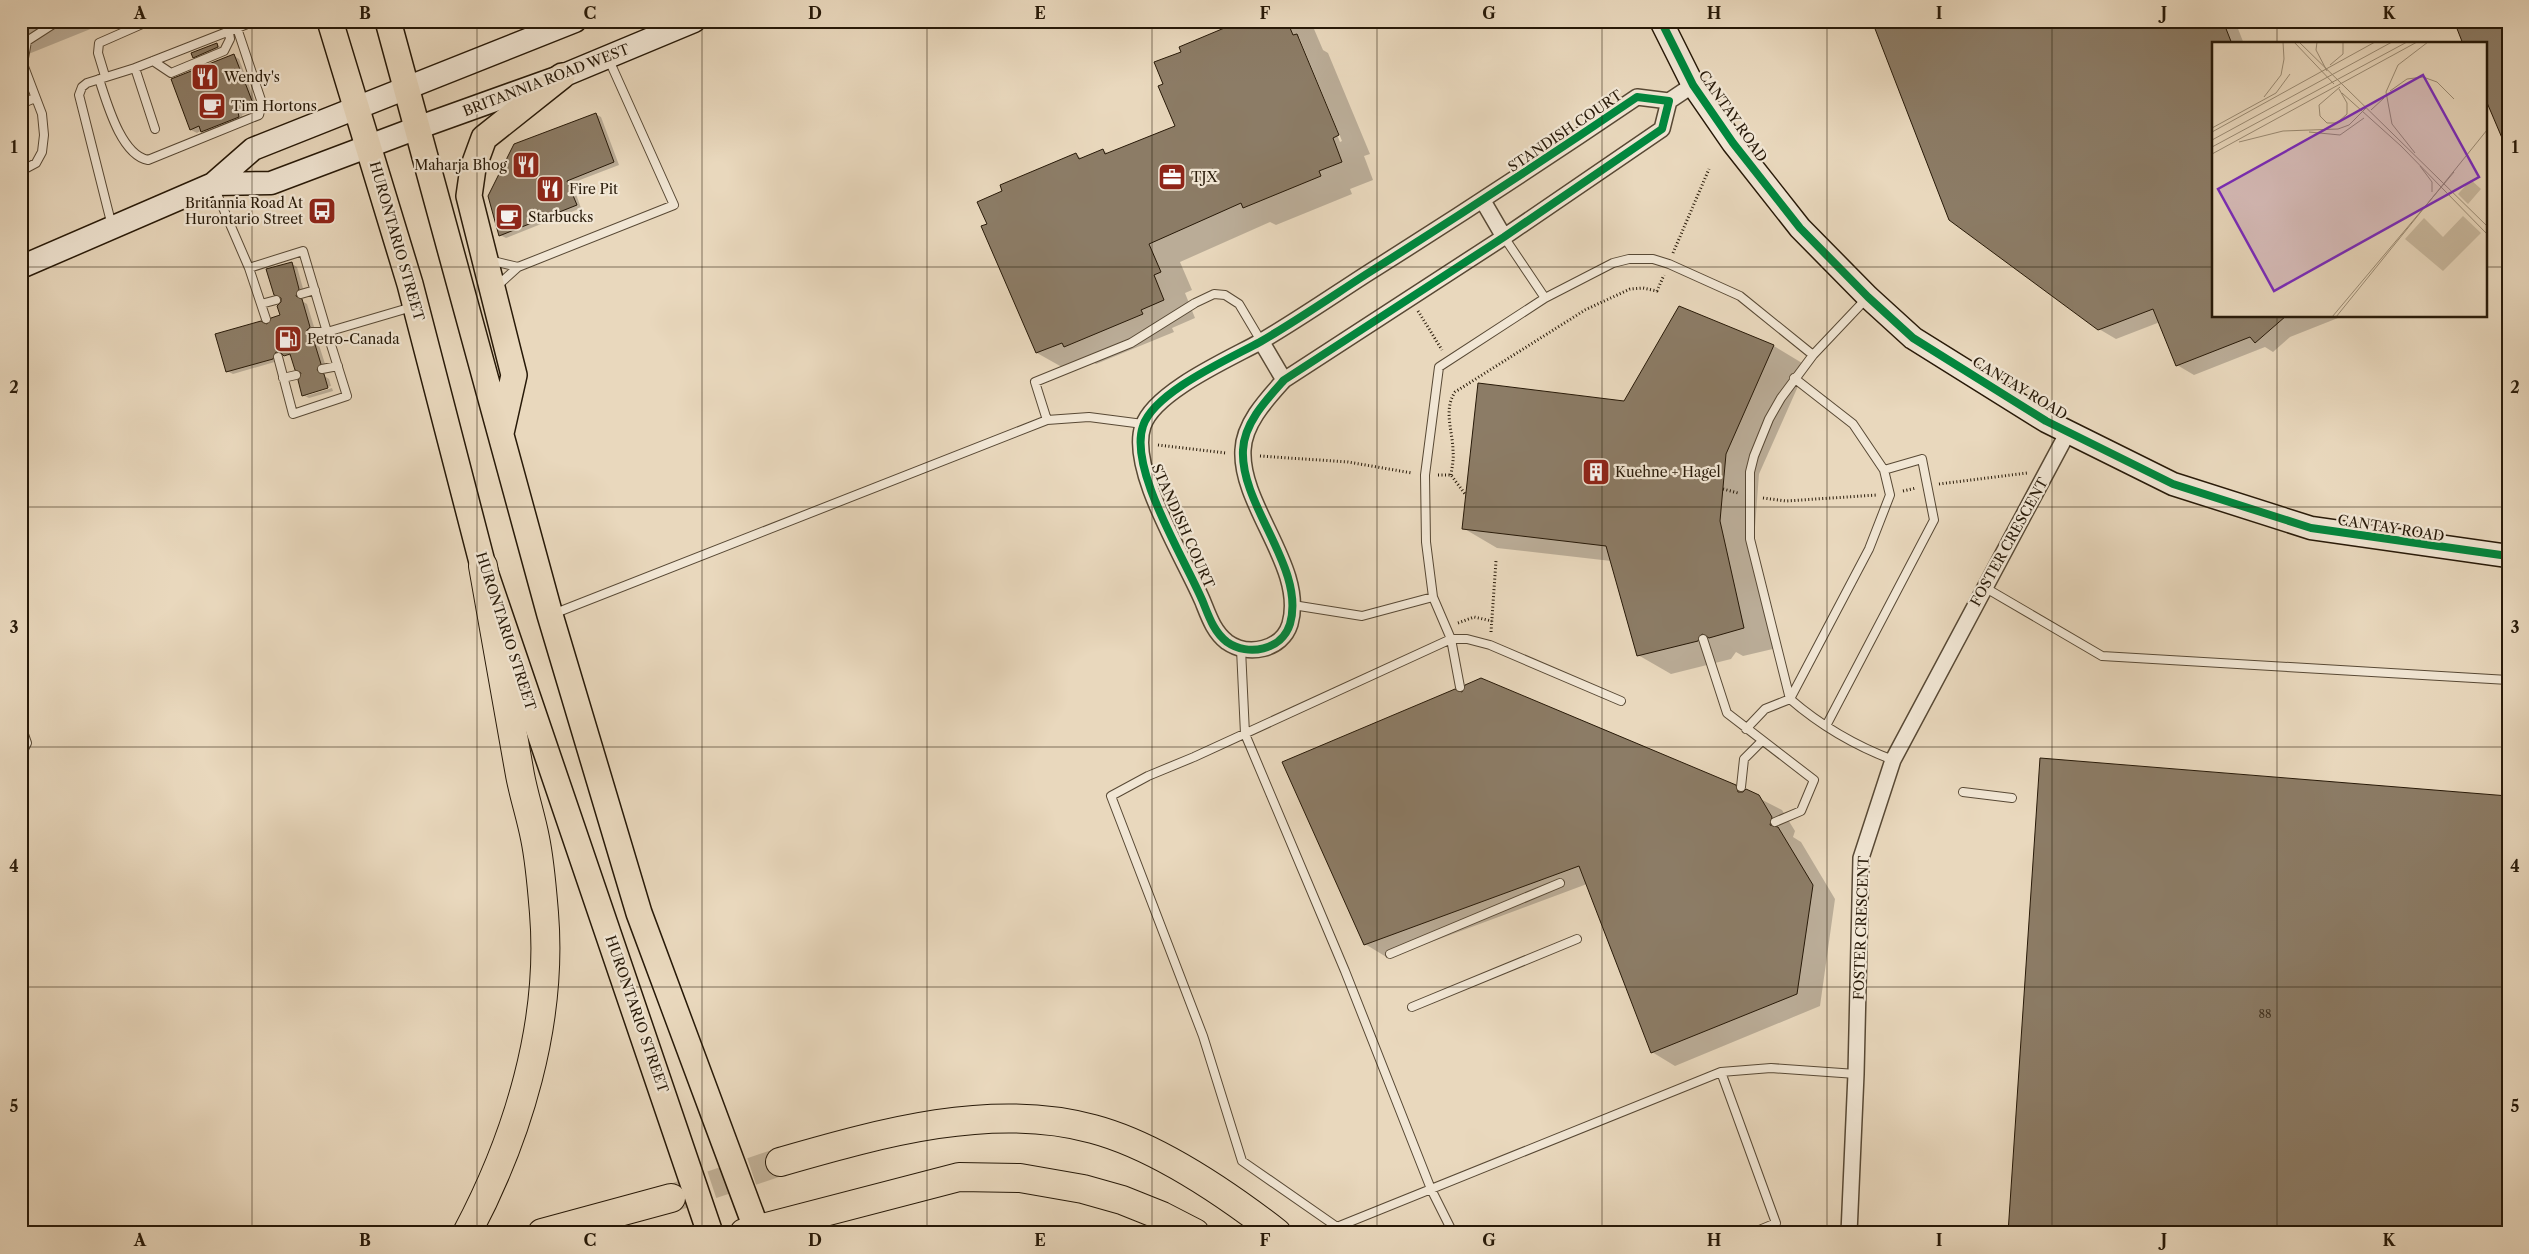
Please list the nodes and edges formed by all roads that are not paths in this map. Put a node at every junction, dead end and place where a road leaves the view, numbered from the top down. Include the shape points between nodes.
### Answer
1 (58, 21) edge
2 (149, 21) edge
3 (227, 21) edge
4 (255, 21) edge
5 (330, 21) edge
6 (388, 21) edge
7 (575, 21) edge
8 (694, 21) edge
9 (1661, 21) edge
10 (237, 28) junction
11 (228, 32) junction
12 (608, 58) junction
13 (153, 61) junction
14 (135, 68) junction
15 (562, 76) junction
16 (102, 78) junction
17 (1693, 85) junction
18 (406, 87) junction
19 (35, 98) junction
20 (1668, 101) junction
21 (21, 104) edge
22 (357, 107) junction
23 (155, 129) dead end
24 (407, 132) junction
25 (369, 145) junction
26 (21, 171) edge
27 (213, 184) junction
28 (1483, 201) junction
29 (112, 226) junction
30 (1504, 237) junction
31 (485, 259) junction
32 (21, 267) edge
33 (518, 267) junction
34 (249, 268) junction
35 (315, 290) junction
36 (494, 290) junction
37 (301, 294) dead end
38 (1868, 297) junction
39 (1545, 298) junction
40 (276, 300) dead end
41 (261, 304) junction
42 (416, 306) junction
43 (266, 319) dead end
44 (312, 332) dead end
45 (327, 332) junction
46 (1261, 341) junction
47 (1813, 355) junction
48 (278, 358) dead end
49 (338, 366) junction
50 (322, 369) dead end
51 (296, 375) dead end
52 (283, 378) junction
53 (1794, 378) junction
54 (1284, 380) junction
55 (1047, 420) junction
56 (1143, 424) junction
57 (2068, 432) junction
58 (501, 436) junction
59 (1884, 470) junction
60 (2508, 556) edge
61 (483, 566) junction
62 (1984, 587) junction
63 (1433, 597) junction
64 (1293, 605) junction
65 (550, 615) junction
66 (1451, 638) junction
67 (1703, 639) dead end
68 (1241, 649) junction
69 (2508, 680) edge
70 (1460, 687) dead end
71 (1790, 700) junction
72 (1621, 701) dead end
73 (21, 726) edge
74 (1826, 726) junction
75 (1746, 729) junction
76 (1245, 734) junction
77 (1762, 741) junction
78 (21, 755) edge
79 (1893, 760) junction
80 (1741, 787) dead end
81 (1963, 792) dead end
82 (2012, 798) dead end
83 (1775, 822) dead end
84 (1560, 883) dead end
85 (1577, 939) dead end
86 (1390, 954) dead end
87 (1412, 1007) dead end
88 (1721, 1072) junction
89 (1856, 1074) junction
90 (780, 1162) tunnel mouth
91 (1431, 1189) junction
92 (671, 1198) tunnel mouth
93 (753, 1231) edge
94 (467, 1233) edge
95 (542, 1233) edge
96 (710, 1233) edge
97 (1195, 1233) edge
98 (1277, 1233) edge
99 (1453, 1233) edge
100 (1752, 1233) edge
101 (1850, 1233) edge

1 - 19 lane via 27,41 23,64
2 - 16 lane via 99,43
3 - 11 lane
4 - 10 lane
5 - 22 main road, HURONTARIO STREET
6 - 18 main road
7 - 18 main road
8 - 12 main road, BRITANNIA ROAD WEST
9 - 17 main road, CANTAY ROAD
10 - 11 lane
10 - 16 lane via 262,103 259,115 148,160 139,158 129,149 109,107
11 - 13 lane
11 - 13 lane via 230,39 224,51 171,74
12 - 15 main road, BRITANNIA ROAD WEST
12 - 33 lane via 674,205
13 - 14 lane
14 - 16 lane
14 - 23 lane
15 - 24 main road, BRITANNIA ROAD WEST
15 - 31 main road via 484,138 473,168 469,196
16 - 29 lane via 82,87 79,95
17 - 20 street
17 - 38 main road, CANTAY ROAD via 1733,143 1800,228
18 - 22 main road
18 - 24 main road
19 - 21 lane
19 - 26 lane via 42,114 42,152 36,163
20 - 28 street, STANDISH COURT via 1637,97
20 - 30 street via 1662,129
22 - 25 main road, HURONTARIO STREET
22 - 27 main road via 253,148
24 - 25 main road, BRITANNIA ROAD WEST
24 - 58 main road
25 - 27 main road, BRITANNIA ROAD WEST via 271,183
25 - 42 main road, HURONTARIO STREET
27 - 29 main road
27 - 34 lane
28 - 30 street
28 - 46 street, STANDISH COURT
29 - 32 main road
30 - 39 lane
30 - 54 street
31 - 33 lane
31 - 36 main road
33 - 36 lane
34 - 35 lane via 303,252
34 - 41 lane
35 - 37 lane
35 - 45 lane
36 - 58 main road via 514,375
38 - 47 lane
38 - 57 main road, CANTAY ROAD via 1914,338
39 - 47 lane via 1620,260 1653,259 1740,296
39 - 63 lane via 1439,367 1425,475 1426,542
40 - 41 lane
41 - 43 lane
42 - 45 lane
42 - 61 main road, HURONTARIO STREET
44 - 45 lane
45 - 49 lane
46 - 54 street
46 - 55 lane via 1233,298 1225,295 1206,297 1131,343 1036,382
46 - 56 street, STANDISH COURT via 1176,390 1154,408
47 - 53 lane
48 - 52 lane
49 - 50 lane
49 - 52 lane via 347,396 293,414
51 - 52 lane
53 - 59 lane via 1853,424
53 - 71 lane via 1769,419 1754,456 1750,472 1749,527 1752,555
54 - 64 street via 1249,426 1242,455 1248,484 1281,560
55 - 56 lane via 1089,417
55 - 65 lane
56 - 68 street, STANDISH COURT via 1140,442 1146,477 1212,626 1229,644
57 - 60 main road, CANTAY ROAD via 2173,484 2310,528
57 - 62 street, FOSTER CRESCENT
58 - 65 main road
59 - 71 lane via 1890,495 1869,549
59 - 74 lane via 1922,459 1934,520
61 - 94 highway via 535,840 544,914 545,960 535,1053 522,1105 497,1173
61 - 96 main road, HURONTARIO STREET
62 - 69 lane via 2102,656
62 - 79 street, FOSTER CRESCENT
63 - 64 lane via 1362,616
63 - 66 lane
64 - 68 street via 1290,626 1282,638 1270,647 1250,651
65 - 93 main road via 639,913
66 - 70 lane
66 - 72 lane via 1490,645
66 - 76 lane
67 - 75 lane via 1727,713
68 - 76 lane
71 - 74 lane
71 - 75 lane via 1765,710
73 - 78 lane via 27,743
74 - 79 lane via 1871,752
75 - 77 lane
76 - 91 lane via 1345,971
76 - 91 lane via 1148,776 1111,796 1203,1036 1242,1161 1337,1227
77 - 80 lane via 1744,759
77 - 83 lane via 1814,780 1801,811
79 - 89 street, FOSTER CRESCENT via 1861,858
81 - 82 lane
84 - 86 lane
85 - 87 lane
88 - 89 lane via 1771,1068
88 - 91 lane
88 - 100 lane via 1776,1223
89 - 101 street, FOSTER CRESCENT
90 - 98 highway via 874,1136 980,1119 1016,1118 1060,1123 1093,1129 1139,1146 1199,1178
91 - 99 lane
92 - 95 highway
93 - 97 highway via 959,1177 1020,1178 1083,1189 1130,1203

